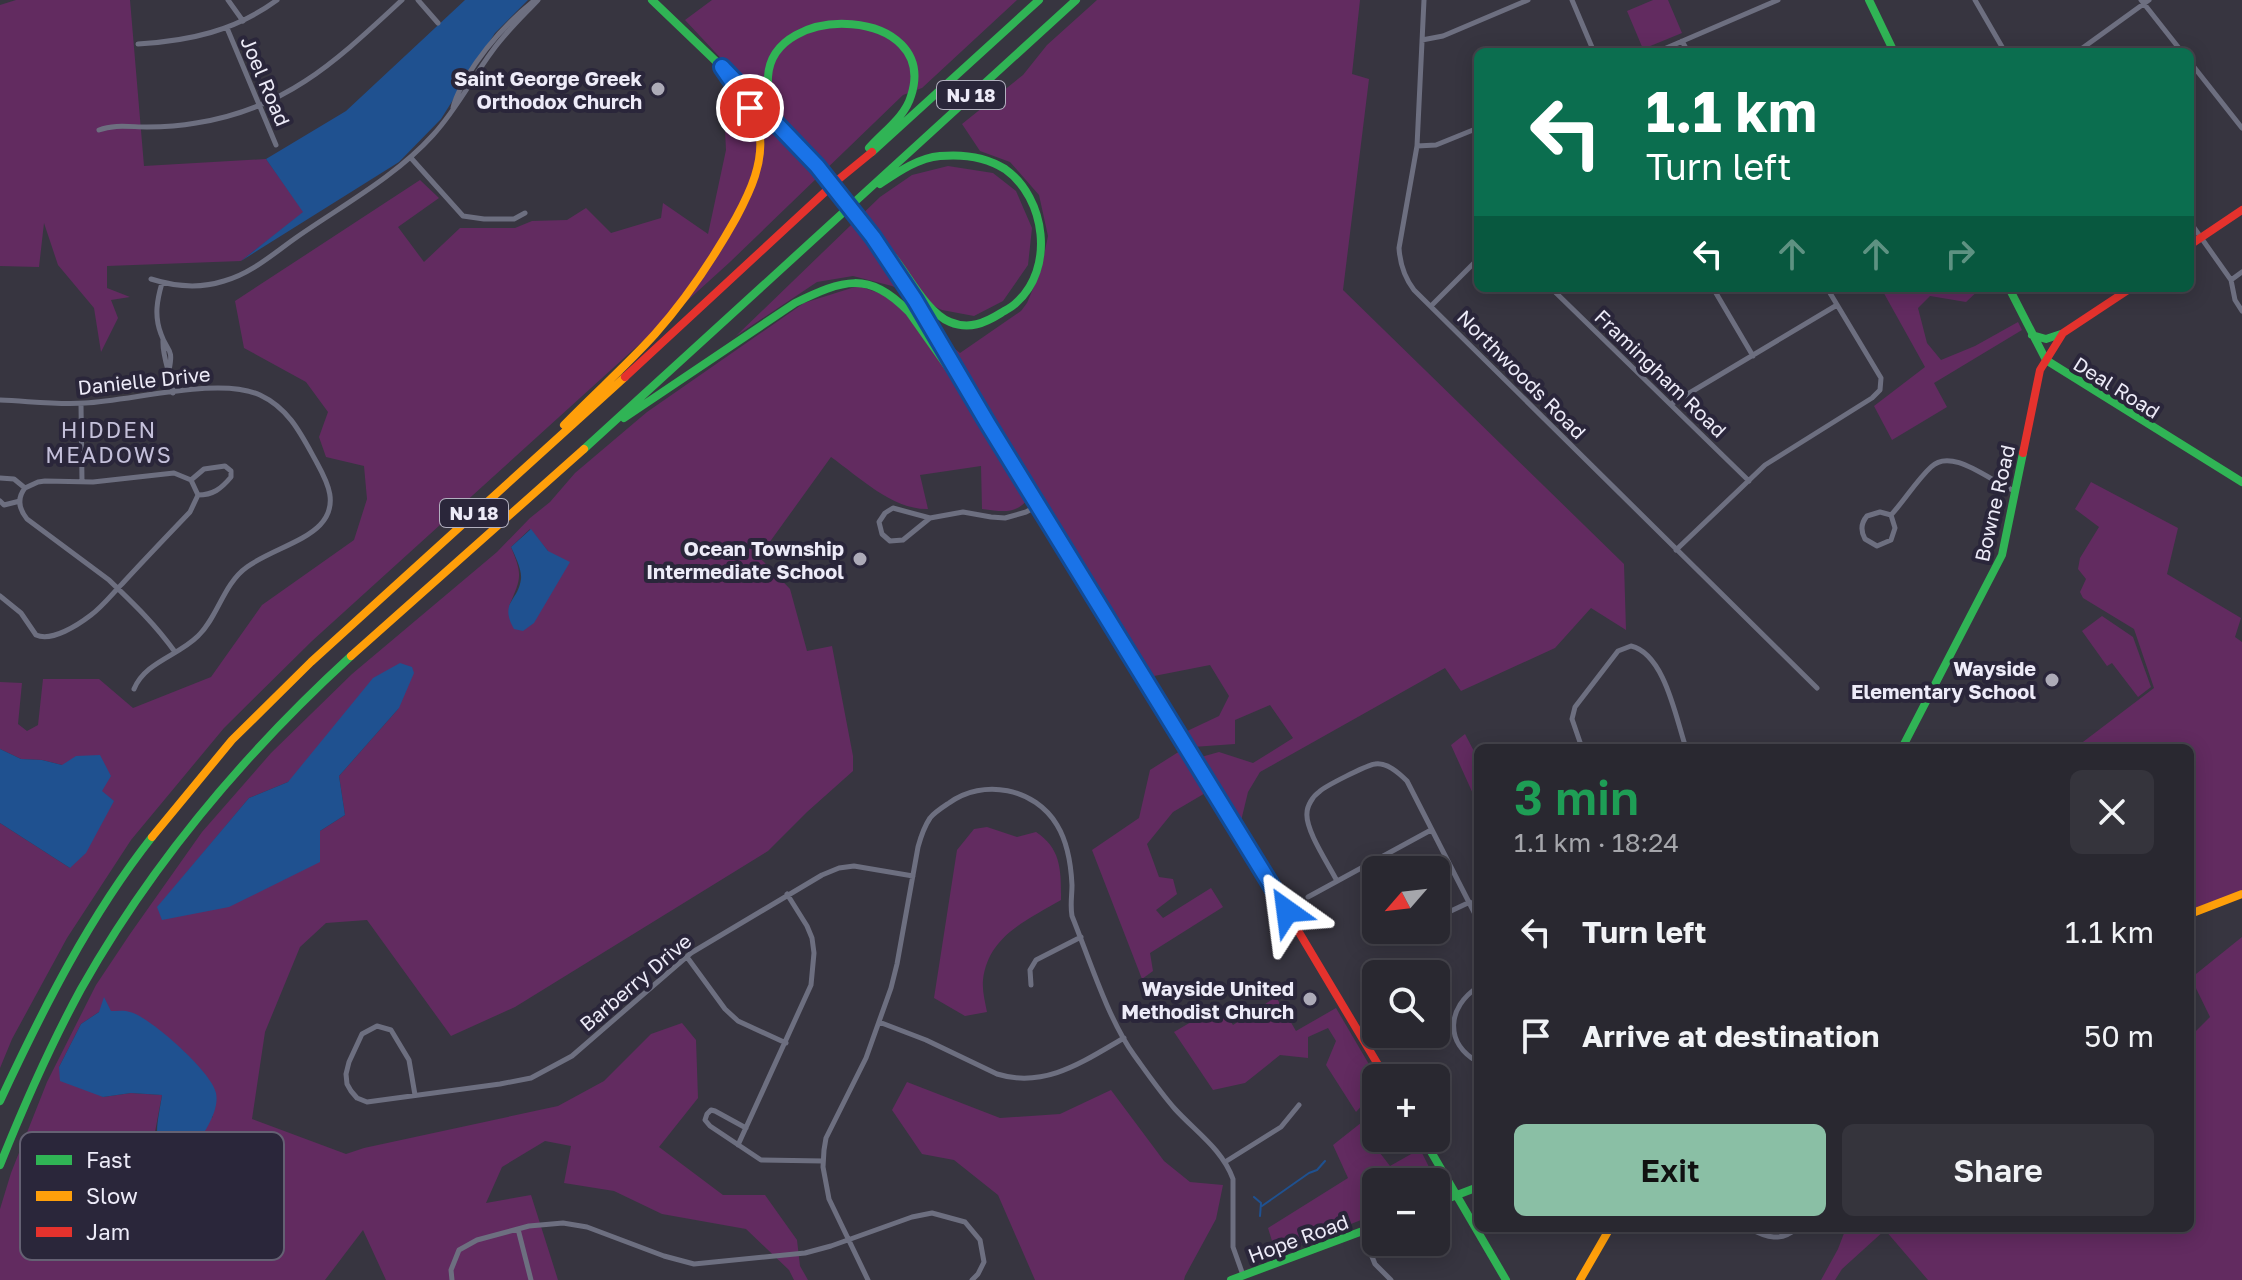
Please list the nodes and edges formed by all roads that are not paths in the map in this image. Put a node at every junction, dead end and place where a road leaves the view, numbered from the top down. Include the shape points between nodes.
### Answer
1 (228, 0) edge
2 (277, 0) edge
3 (402, 0) edge
4 (418, 0) edge
5 (536, 0) edge
6 (652, 0) edge
7 (1039, 0) edge
8 (1076, 0) edge
9 (1424, 0) edge
10 (1528, 0) edge
11 (1572, 0) edge
12 (1778, 0) edge
13 (1869, 0) edge
14 (1975, 0) edge
15 (2145, 1) edge
16 (243, 21) junction
17 (438, 23) dead end
18 (227, 28) junction
19 (899, 31) dead end
20 (780, 36) dead end
21 (1422, 40) junction
22 (1682, 41) junction
23 (138, 44) dead end
24 (1592, 48) edge
25 (1666, 48) edge
26 (1686, 48) edge
27 (1892, 48) edge
28 (2003, 48) edge
29 (2082, 48) edge
30 (2179, 48) edge
31 (722, 67) junction
32 (2194, 67) edge
33 (259, 105) junction
34 (2242, 128) edge
35 (99, 130) dead end
36 (1474, 130) edge
37 (788, 134) junction
38 (276, 145) dead end
39 (1417, 146) junction
40 (411, 158) junction
41 (852, 168) junction
42 (867, 192) junction
43 (2242, 210) edge
44 (525, 213) dead end
45 (2194, 227) edge
46 (873, 237) junction
47 (2202, 237) junction
48 (2194, 242) edge
49 (1474, 263) edge
50 (2242, 272) edge
51 (151, 279) dead end
52 (2231, 280) junction
53 (162, 283) junction
54 (1555, 292) edge
55 (1715, 292) edge
56 (1829, 292) edge
57 (2011, 292) edge
58 (2125, 292) edge
59 (1432, 305) junction
60 (1837, 305) junction
61 (2242, 311) edge
62 (2063, 333) junction
63 (2032, 335) junction
64 (1753, 356) junction
65 (2046, 360) junction
66 (173, 393) junction
67 (0, 400) edge
68 (81, 404) junction
69 (1671, 404) junction
70 (988, 424) junction
71 (601, 433) junction
72 (0, 478) edge
73 (191, 480) junction
74 (1749, 481) junction
75 (82, 482) junction
76 (2242, 482) edge
77 (505, 485) junction
78 (25, 488) junction
79 (2015, 491) junction
80 (198, 495) junction
81 (0, 501) edge
82 (20, 501) junction
83 (1039, 505) junction
84 (1891, 515) junction
85 (930, 518) junction
86 (1676, 550) junction
87 (117, 588) junction
88 (0, 596) edge
89 (175, 652) junction
90 (1817, 688) dead end
91 (134, 689) dead end
92 (1581, 744) edge
93 (1685, 744) edge
94 (1904, 744) edge
95 (1431, 830) junction
96 (913, 876) junction
97 (1337, 881) junction
98 (787, 894) junction
99 (2242, 894) edge
100 (1308, 897) dead end
101 (1470, 902) junction
102 (1450, 911) edge
103 (1474, 911) edge
104 (2194, 912) edge
105 (1081, 937) junction
106 (687, 957) junction
107 (1031, 985) dead end
108 (1474, 990) edge
109 (879, 1022) junction
110 (1124, 1038) junction
111 (786, 1043) junction
112 (1474, 1059) edge
113 (1378, 1064) edge
114 (415, 1095) junction
115 (0, 1101) edge
116 (1299, 1105) dead end
117 (746, 1128) junction
118 (738, 1145) junction
119 (1431, 1152) edge
120 (823, 1161) junction
121 (1225, 1162) junction
122 (0, 1165) edge
123 (1474, 1189) edge
124 (1457, 1195) junction
125 (1450, 1198) edge
126 (1474, 1224) edge
127 (518, 1229) junction
128 (1362, 1232) edge
129 (1478, 1232) edge
130 (1608, 1232) edge
131 (1756, 1232) edge
132 (1790, 1232) edge
133 (849, 1240) junction
134 (1372, 1256) edge
135 (1243, 1275) junction
136 (452, 1280) edge
137 (531, 1280) edge
138 (868, 1280) edge
139 (972, 1280) edge
140 (1231, 1280) edge
141 (1391, 1280) edge
142 (1506, 1280) edge
143 (1580, 1280) edge

1 - 16 street
2 - 16 street
3 - 33 street via 322,71
4 - 17 street
5 - 40 street
6 - 31 main road
7 - 41 main road, NJ 18
8 - 42 main road, NJ 18
9 - 21 street, Northwoods Road
10 - 21 street
11 - 24 street
12 - 22 street
13 - 27 main road
14 - 28 street
15 - 29 street
15 - 30 street
16 - 18 street
18 - 23 street via 187,40
18 - 33 street, Joel Road
19 - 41 main road via 913,63 910,97
20 - 37 main road via 768,76 773,104
21 - 39 street, Northwoods Road
22 - 25 street
22 - 26 street
31 - 37 main road
31 - 77 main road via 750,108 759,134 757,169 739,211 667,320
32 - 34 street
33 - 35 street via 196,123
33 - 38 street, Joel Road
36 - 39 street via 1436,145
37 - 46 main road
39 - 59 street, Northwoods Road via 1399,256 1409,283
40 - 44 street via 463,216 514,219
40 - 53 street via 242,274 201,286
41 - 77 main road, NJ 18
42 - 46 main road via 927,159 978,157 1005,169 1025,189 1038,213 1042,241 1036,273 1020,299 994,319 966,326 936,314
42 - 71 main road, NJ 18
43 - 47 main road
45 - 47 street
46 - 70 main road
47 - 48 main road
47 - 52 street
49 - 59 street
50 - 52 street
51 - 53 street
52 - 61 street
53 - 66 street via 158,324 171,351
54 - 69 street, Framingham Road
55 - 64 street
56 - 60 street
57 - 63 main road, Deal Road
58 - 62 main road, Bowne Road
59 - 86 street, Northwoods Road
60 - 64 street
60 - 74 street via 1881,378 1880,390 1765,465
62 - 63 main road via 2046,339
62 - 65 main road, Bowne Road
63 - 65 main road, Deal Road
64 - 69 street
65 - 76 main road, Deal Road
65 - 79 main road, Bowne Road
66 - 68 street, Danielle Drive
66 - 89 street, Danielle Drive via 234,388 272,402 300,431 331,499 317,528 240,573 201,633
67 - 68 street, Danielle Drive
68 - 75 street
69 - 74 street, Framingham Road
70 - 71 main road via 902,302 880,287 851,283 795,303
70 - 83 main road
71 - 122 main road, NJ 18 via 297,707 198,816 95,965 42,1065
72 - 78 street via 14,479
73 - 75 street via 174,473
73 - 80 street
73 - 80 street via 204,469 225,466 231,471 216,492
74 - 86 street
75 - 78 street via 38,482
77 - 115 main road, NJ 18 via 280,691 186,794 81,943
78 - 82 street
79 - 84 street via 1960,462 1942,460
79 - 94 main road, Bowne Road via 1998,566
80 - 87 street via 190,512
81 - 82 street
82 - 87 street via 27,519
83 - 85 street via 1005,518 963,512
83 - 113 main road
84 - 84 street via 1874,512 1864,520 1862,534 1868,542 1877,546 1891,540
85 - 85 street via 893,508 881,517 880,530 885,538 899,541
86 - 90 street, Northwoods Road
87 - 88 street via 81,622 43,638
87 - 89 street
89 - 91 street, Danielle Drive via 139,676
92 - 93 street via 1572,719 1575,707 1618,651 1631,646 1640,648 1660,671
95 - 97 street
95 - 97 street via 1407,781 1385,765 1374,764 1317,792 1306,815
95 - 101 street
96 - 98 street, Barberry Drive via 839,868
96 - 105 street via 932,815 976,789 1009,790 1045,811 1058,826 1071,863 1070,905
96 - 109 street via 897,964
97 - 100 street
98 - 106 street, Barberry Drive
98 - 111 street via 807,926 814,953 811,985
99 - 104 main road
101 - 102 street
101 - 103 street
105 - 107 street via 1036,960
105 - 110 street
106 - 111 street via 738,1021
106 - 114 street, Barberry Drive via 559,1064 531,1078
108 - 112 street via 1455,1011 1454,1030 1459,1045
109 - 110 street via 1009,1078 1063,1072
109 - 120 street via 826,1138
110 - 121 street via 1175,1109
111 - 117 street
114 - 114 street, Barberry Drive via 367,1102 357,1098 346,1074 362,1034 377,1026 391,1030 409,1060
116 - 121 street via 1281,1127
117 - 118 street
117 - 118 street via 715,1111 707,1114 710,1126
118 - 120 street via 761,1160
119 - 124 main road
120 - 133 street via 829,1199
121 - 135 street via 1233,1179 1233,1247
123 - 124 main road
124 - 125 main road
124 - 126 main road
127 - 133 street via 563,1223 587,1227 694,1264 805,1253
127 - 136 street via 459,1250
127 - 137 street
128 - 135 main road, Hope Road
129 - 142 main road
130 - 143 main road
131 - 132 street via 1779,1238
133 - 138 street
133 - 139 street via 912,1217 948,1216 965,1222 980,1240 984,1262
134 - 141 street
135 - 140 main road, Hope Road

